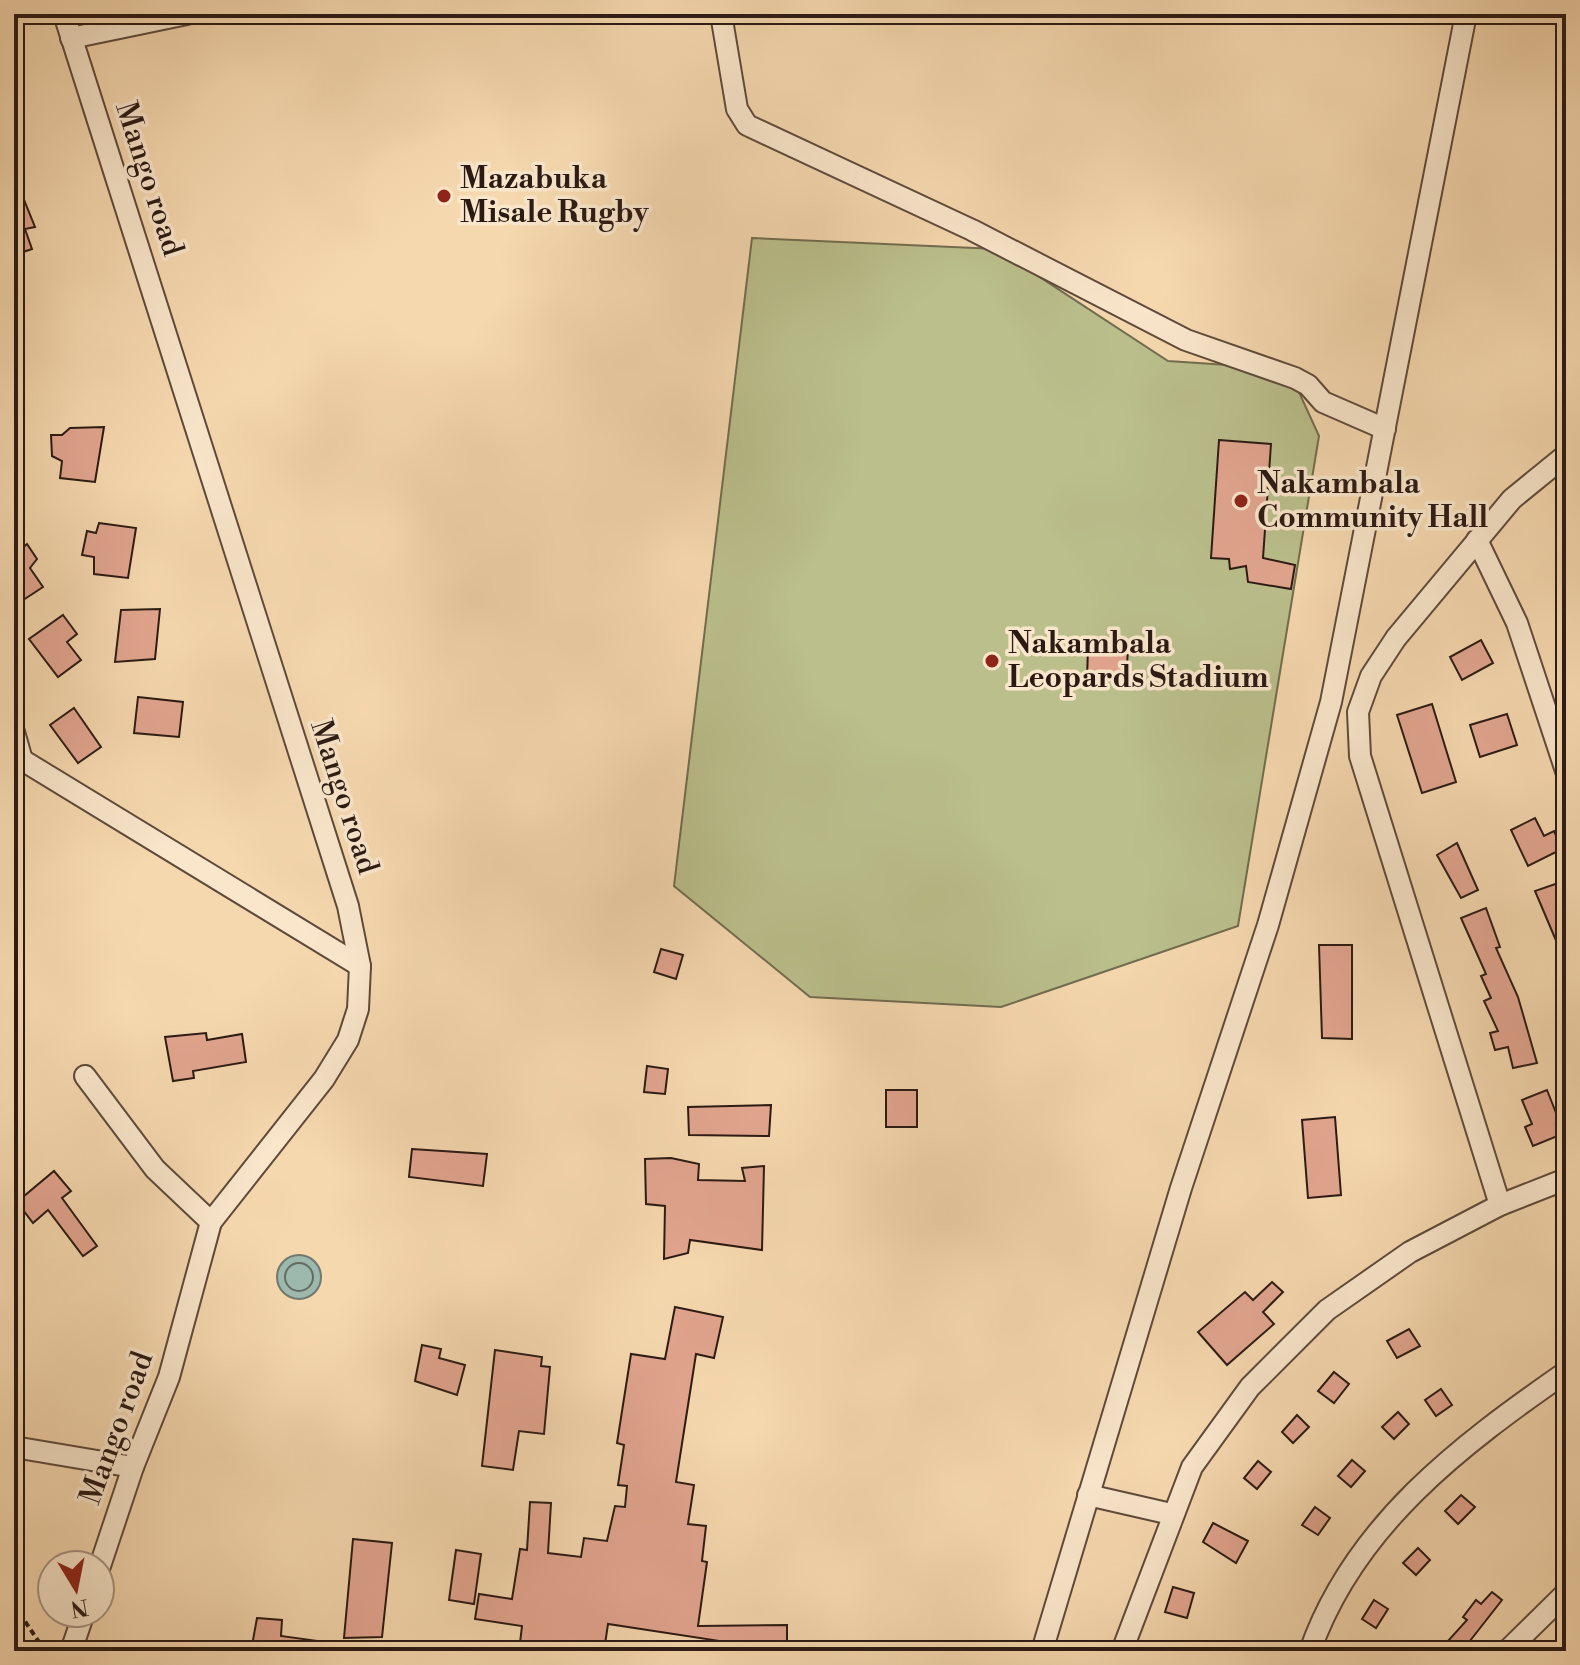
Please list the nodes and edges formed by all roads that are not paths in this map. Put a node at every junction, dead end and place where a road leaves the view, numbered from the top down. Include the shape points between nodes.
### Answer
1 (64, 14) edge
2 (187, 14) edge
3 (721, 14) edge
4 (1466, 14) edge
5 (71, 38) junction
6 (1385, 429) junction
7 (1566, 455) edge
8 (1477, 540) junction
9 (1331, 702) junction
10 (1358, 712) junction
11 (14, 732) edge
12 (18, 757) edge
13 (1566, 771) edge
14 (360, 966) junction
15 (85, 1076) dead end
16 (1566, 1179) edge
17 (1500, 1205) junction
18 (211, 1222) junction
19 (1566, 1372) edge
20 (14, 1447) edge
21 (133, 1467) junction
22 (1088, 1495) junction
23 (1171, 1514) junction
24 (106, 1549) edge
25 (1566, 1593) edge
26 (79, 1629) edge
27 (71, 1651) edge
28 (1042, 1651) edge
29 (1122, 1651) edge
30 (1310, 1651) edge
31 (1507, 1651) edge

1 - 5 street, Mango road
2 - 5 street
3 - 6 street via 737,109 747,125 972,230 1186,340 1295,378 1323,402
4 - 6 street
5 - 14 street, Mango road via 348,906
6 - 9 street
7 - 8 street via 1512,499
8 - 10 street via 1396,638 1371,676
8 - 13 street via 1517,623
9 - 10 street
9 - 22 street via 1268,925
10 - 17 street via 1360,756
11 - 12 street
12 - 14 street
14 - 18 street, Mango road via 358,1009 348,1040 324,1079
15 - 18 street via 155,1169
16 - 17 street
17 - 23 street via 1410,1252 1327,1310 1250,1387 1192,1467
18 - 21 street, Mango road via 169,1377
19 - 30 street via 1506,1413 1411,1492 1356,1559
20 - 21 street
21 - 24 street, Mango road
22 - 23 street
22 - 28 street
23 - 29 street
25 - 31 street
26 - 27 street

